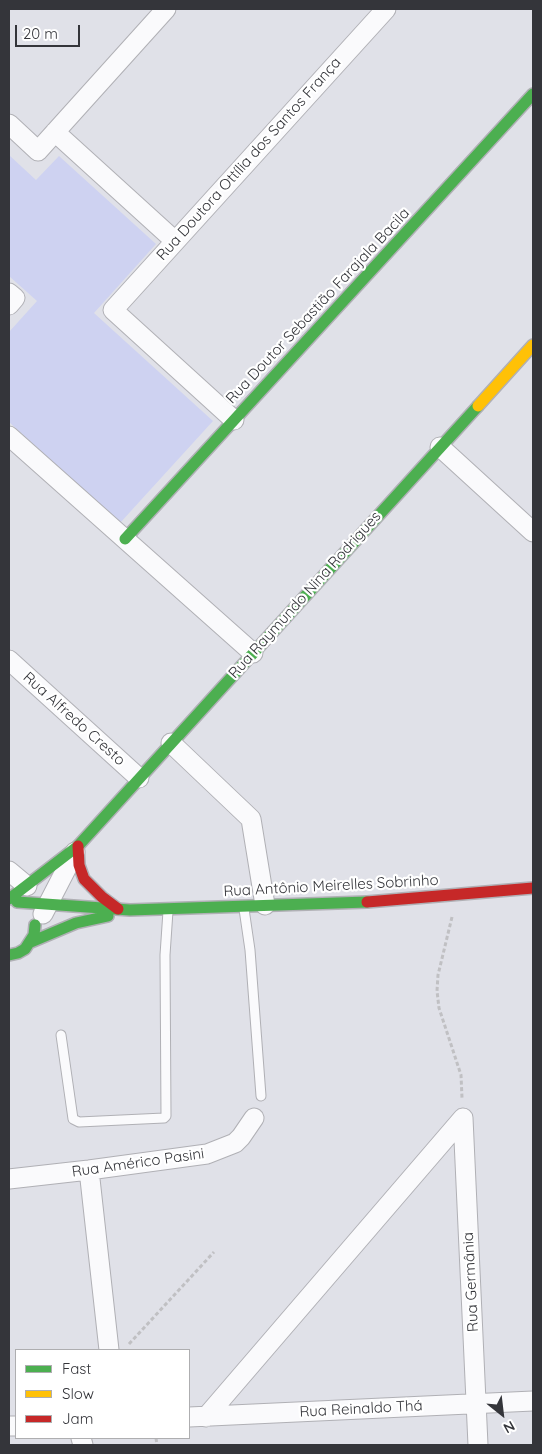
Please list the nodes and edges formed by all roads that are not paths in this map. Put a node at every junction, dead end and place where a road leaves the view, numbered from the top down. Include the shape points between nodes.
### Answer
1 (166, 9) edge
2 (386, 9) edge
3 (533, 94) edge
4 (9, 124) edge
5 (55, 132) junction
6 (175, 241) junction
7 (533, 345) edge
8 (234, 420) junction
9 (9, 436) edge
10 (440, 447) junction
11 (533, 532) edge
12 (124, 538) junction
13 (253, 653) junction
14 (9, 660) edge
15 (171, 743) junction
16 (139, 778) junction
17 (78, 846) junction
18 (9, 871) edge
19 (533, 888) edge
20 (15, 897) edge
21 (48, 904) junction
22 (265, 905) junction
23 (244, 906) junction
24 (169, 908) junction
25 (118, 909) junction
26 (130, 910) junction
27 (33, 935) junction
28 (9, 955) edge
29 (61, 1035) dead end
30 (261, 1096) dead end
31 (254, 1118) dead end
32 (89, 1170) junction
33 (9, 1179) edge
34 (109, 1349) edge
35 (533, 1401) edge
36 (476, 1403) junction
37 (197, 1417) edge
38 (478, 1445) edge

1 - 5 street
2 - 6 street, Rua Doutora Ottília dos Santos França
3 - 8 street, Rua Doutor Sebastião Farajala Bacila
4 - 5 street via 38,151
5 - 6 street
6 - 8 street, Rua Doutora Ottília dos Santos França via 113,310
7 - 10 street, Rua Raymundo Nina Rodrigues
8 - 12 street, Rua Doutor Sebastião Farajala Bacila
9 - 12 street
10 - 11 street
10 - 13 street, Rua Raymundo Nina Rodrigues
12 - 13 street
13 - 15 street, Rua Raymundo Nina Rodrigues
14 - 16 street, Rua Alfredo Cresto
15 - 16 street, Rua Raymundo Nina Rodrigues
15 - 22 street via 251,819
16 - 17 street, Rua Raymundo Nina Rodrigues
17 - 20 street, Rua Raymundo Nina Rodrigues
17 - 21 street, Rua Raymundo Nina Rodrigues
17 - 25 street via 84,879
18 - 20 street
19 - 22 street, Rua Antônio Meirelles Sobrinho via 365,902
20 - 21 street, Rua Antônio Meirelles Sobrinho
20 - 27 street via 34,920
21 - 25 street, Rua Antônio Meirelles Sobrinho
21 - 27 street, Rua Raymundo Nina Rodrigues
22 - 23 street, Rua Antônio Meirelles Sobrinho
23 - 24 street, Rua Antônio Meirelles Sobrinho
23 - 30 lane
24 - 26 street, Rua Antônio Meirelles Sobrinho
24 - 29 lane via 165,955 166,1116 73,1120
25 - 26 street, Rua Antônio Meirelles Sobrinho
26 - 27 street, Rua Antônio Meirelles Sobrinho
27 - 28 street, Rua Antônio Meirelles Sobrinho via 25,949
31 - 32 street, Rua Américo Pasini via 241,1137 223,1149
32 - 33 street, Rua Américo Pasini
32 - 34 street
35 - 36 street, Rua Reinaldo Thá
36 - 37 street, Rua Reinaldo Thá
36 - 37 street, Rua Germânia via 463,1118
36 - 38 street, Rua Germânia

